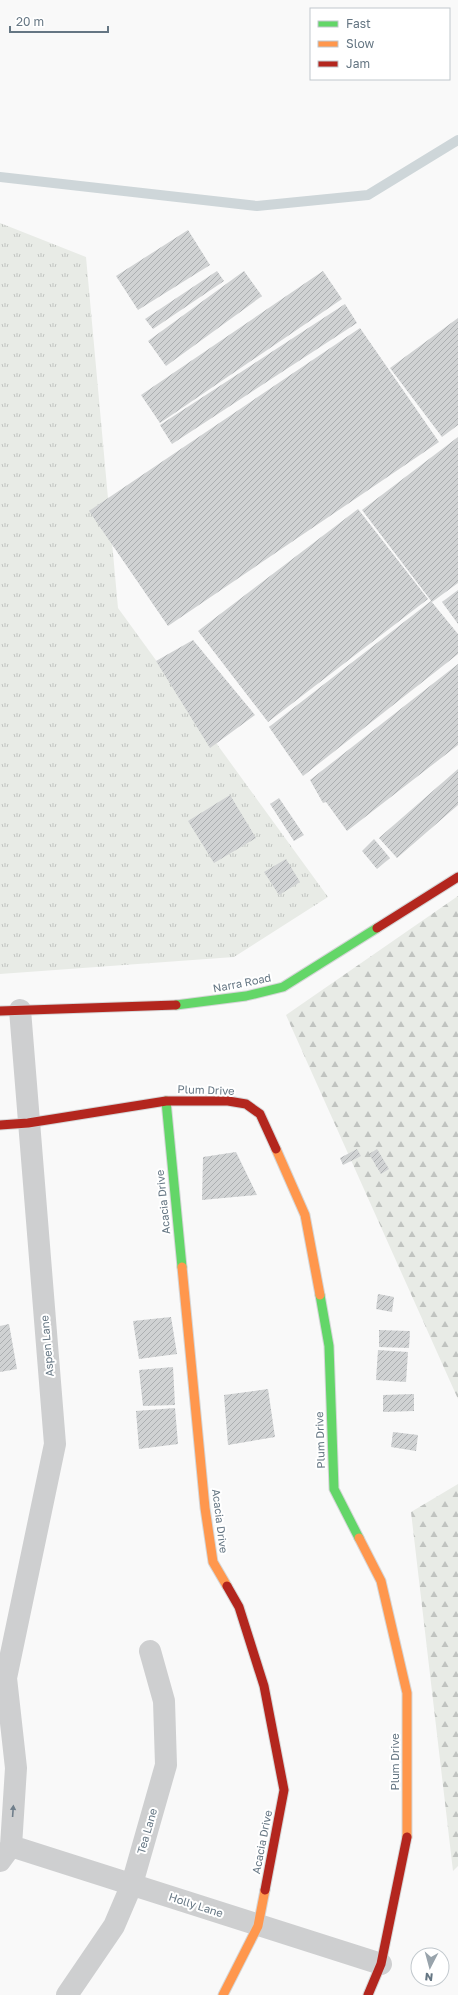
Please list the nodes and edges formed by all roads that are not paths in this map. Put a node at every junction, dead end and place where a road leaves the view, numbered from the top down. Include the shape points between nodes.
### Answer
1 (458, 877) edge
2 (10, 1010) edge
3 (166, 1101) junction
4 (28, 1123) junction
5 (0, 1125) edge
6 (150, 1651) dead end
7 (3, 1680) edge
8 (5, 1853) edge
9 (132, 1884) junction
10 (258, 1926) junction
11 (381, 1964) junction
12 (67, 1995) edge
13 (223, 1995) edge
14 (368, 1995) edge

1 - 2 street, Narra Road via 283,987 246,996 183,1005
2 - 4 street, Aspen Lane
3 - 4 street, Plum Drive
3 - 10 street, Acacia Drive via 205,1508 213,1562 239,1606 264,1686 284,1790
3 - 11 street, Plum Drive via 228,1101 246,1104 260,1114 305,1215 329,1346 334,1489 381,1581 407,1694 408,1833
4 - 5 street, Plum Drive
4 - 7 street, Aspen Lane via 55,1444
6 - 9 street, Tea Lane via 164,1701 166,1765
8 -> 7 street, Aspen Lane via 16,1768
8 - 9 street, Holly Lane
9 - 10 street, Holly Lane
9 - 12 street, Tea Lane via 114,1926
10 - 11 street, Holly Lane
10 - 13 street, Acacia Drive
11 - 14 street, Plum Drive

